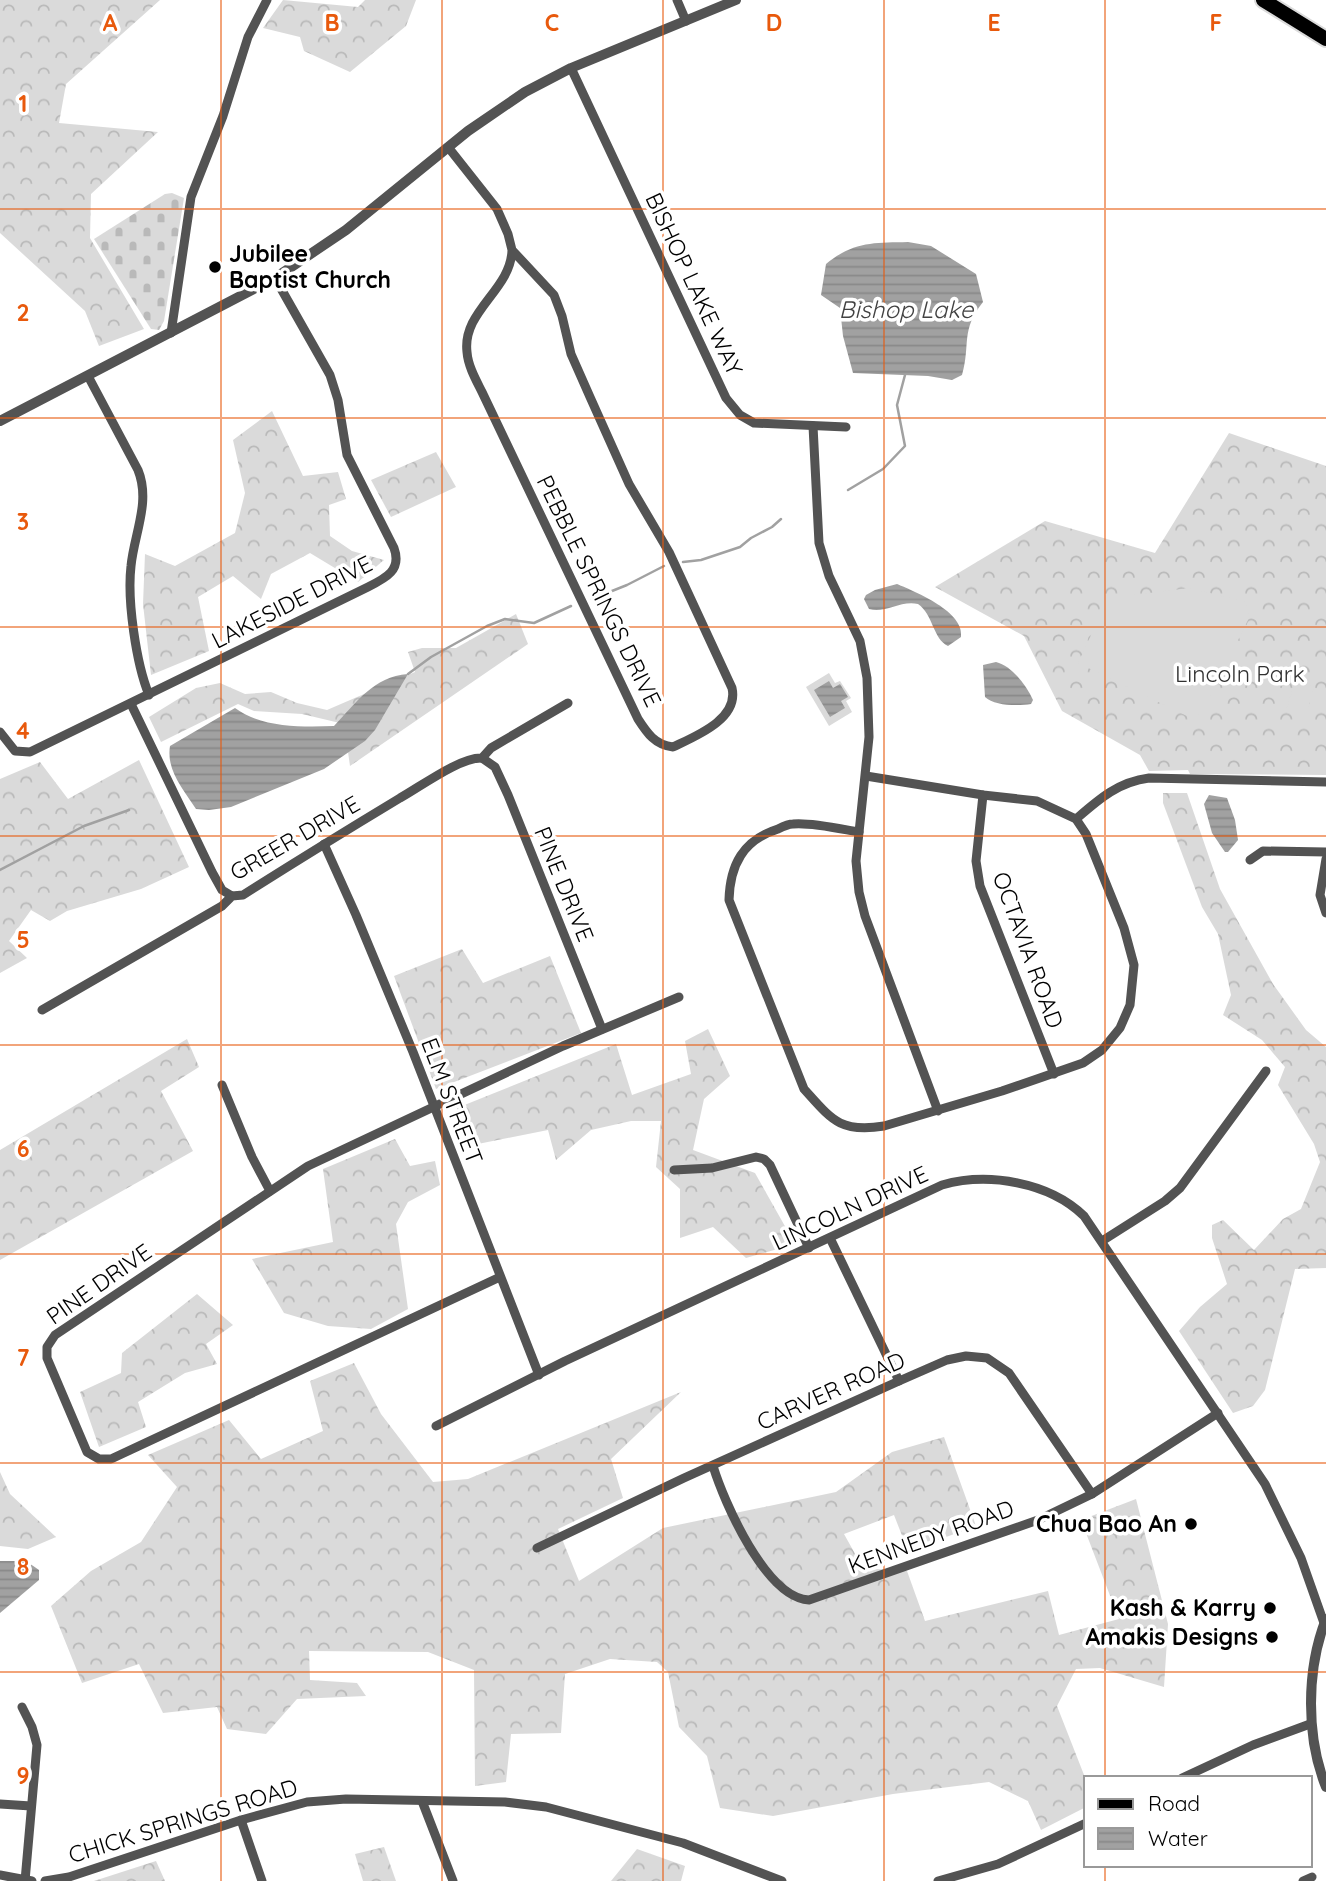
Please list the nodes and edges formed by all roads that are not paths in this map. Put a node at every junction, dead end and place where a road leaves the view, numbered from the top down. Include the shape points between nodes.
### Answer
1 (267, 0) edge
2 (677, 0) edge
3 (736, 0) edge
4 (1263, 0) edge
5 (686, 21) junction
6 (1326, 39) edge
7 (570, 68) junction
8 (448, 147) junction
9 (512, 250) junction
10 (275, 278) junction
11 (171, 333) junction
12 (88, 376) junction
13 (0, 421) edge
14 (813, 426) junction
15 (846, 427) dead end
16 (149, 695) junction
17 (568, 703) dead end
18 (131, 704) junction
19 (0, 732) edge
20 (482, 758) junction
21 (866, 776) junction
22 (1326, 782) edge
23 (983, 796) junction
24 (1076, 818) junction
25 (859, 832) junction
26 (324, 844) junction
27 (1326, 852) edge
28 (1326, 859) edge
29 (1250, 860) dead end
30 (232, 896) junction
31 (1326, 912) edge
32 (680, 997) dead end
33 (42, 1010) dead end
34 (602, 1029) junction
35 (1266, 1071) dead end
36 (1054, 1074) junction
37 (222, 1085) dead end
38 (433, 1106) junction
39 (938, 1111) junction
40 (674, 1170) dead end
41 (270, 1191) junction
42 (830, 1238) junction
43 (1102, 1241) junction
44 (809, 1248) junction
45 (500, 1277) junction
46 (539, 1375) junction
47 (899, 1381) junction
48 (1218, 1413) junction
49 (436, 1426) dead end
50 (713, 1466) junction
51 (1092, 1494) junction
52 (537, 1548) dead end
53 (1325, 1621) edge
54 (22, 1707) dead end
55 (1310, 1724) junction
56 (1186, 1776) edge
57 (1326, 1787) edge
58 (422, 1801) junction
59 (0, 1804) edge
60 (31, 1806) junction
61 (240, 1820) junction
62 (1084, 1824) edge
63 (0, 1875) edge
64 (25, 1881) edge
65 (32, 1881) edge
66 (45, 1881) edge
67 (262, 1881) edge
68 (453, 1881) edge
69 (782, 1881) edge
70 (937, 1881) edge

1 - 11 street via 248,37 191,197
2 - 5 street
3 - 5 street
4 - 6 main road
5 - 7 street
7 - 8 street via 496,110
7 - 14 street, BISHOP LAKE WAY via 726,398 754,423
8 - 9 street, PEBBLE SPRINGS DRIVE via 497,209
8 - 10 street via 346,230
9 - 9 street, PEBBLE SPRINGS DRIVE via 507,271 468,333 471,368 638,719 657,743 673,747 725,715 734,701 732,688 590,397 571,354 554,295
10 - 11 street
10 - 16 street, LAKESIDE DRIVE via 330,374 347,455 394,548 396,563 389,575 368,587
11 - 12 street
12 - 13 street
12 - 16 street via 143,484 130,586 142,677
14 - 15 street, BISHOP LAKE WAY
14 - 21 street via 819,543 829,576 860,641 867,678
16 - 18 street, LAKESIDE DRIVE
17 - 20 street, GREER DRIVE via 491,748
18 - 19 street, LAKESIDE DRIVE via 25,754 15,751
18 - 30 street via 212,872 222,890
20 - 26 street, GREER DRIVE via 451,769
20 - 34 street, PINE DRIVE via 495,767 508,794
21 - 23 street
21 - 25 street
22 - 24 street via 1135,780 1104,794
23 - 24 street via 1037,801
23 - 36 street, OCTAVIA ROAD via 976,861 980,886
24 - 36 street via 1124,928 1134,965 1133,983 1120,1028 1102,1050
25 - 39 street via 856,861 865,916
25 - 39 street via 793,824 771,831 749,843 737,860 729,900 804,1089 822,1108 839,1124 862,1130
26 - 30 street, GREER DRIVE via 243,895
26 - 38 street, ELM STREET
27 - 29 street via 1263,851
28 - 31 street via 1320,895
30 - 33 street, GREER DRIVE
32 - 34 street, PINE DRIVE
34 - 38 street, PINE DRIVE
35 - 43 street via 1186,1181
36 - 39 street
37 - 41 street
38 - 41 street, PINE DRIVE via 325,1157
38 - 45 street, ELM STREET
40 - 44 street via 764,1159
41 - 45 street, PINE DRIVE via 52,1338 47,1358 91,1456 111,1459
42 - 43 street, LINCOLN DRIVE via 942,1185 978,1180 1030,1186 1067,1200
42 - 44 street, LINCOLN DRIVE
42 - 47 street
43 - 48 street, LINCOLN DRIVE
44 - 46 street, LINCOLN DRIVE
45 - 46 street, ELM STREET
46 - 49 street, LINCOLN DRIVE
47 - 50 street, CARVER ROAD
47 - 51 street, CARVER ROAD via 954,1358 992,1360 1013,1378
48 - 51 street, KENNEDY ROAD
48 - 53 street, LINCOLN DRIVE via 1274,1500
50 - 51 street, KENNEDY ROAD via 760,1561 797,1598 809,1600 1038,1520
50 - 52 street, CARVER ROAD
53 - 55 street
54 - 60 street via 37,1745
55 - 56 street
55 - 57 street
58 - 61 street, CHICK SPRINGS ROAD via 325,1800
58 - 68 street
58 - 69 street, CHICK SPRINGS ROAD via 546,1807 683,1843
59 - 60 street
60 - 64 street
61 - 66 street, CHICK SPRINGS ROAD
61 - 67 street
62 - 70 street via 998,1864
63 - 64 street
64 - 65 street

